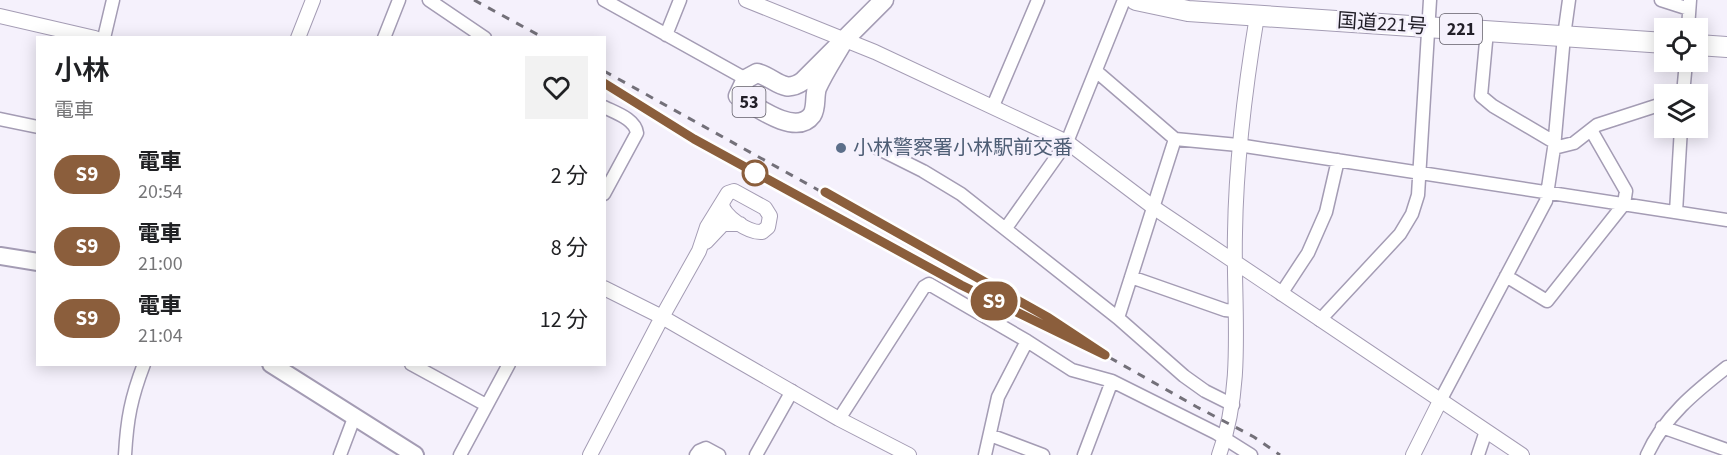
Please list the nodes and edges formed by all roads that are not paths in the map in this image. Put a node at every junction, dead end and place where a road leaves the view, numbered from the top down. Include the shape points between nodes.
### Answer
1 (113, 0) edge
2 (313, 0) edge
3 (399, 0) edge
4 (429, 0) edge
5 (604, 0) edge
6 (680, 0) edge
7 (747, 0) edge
8 (884, 0) edge
9 (1038, 0) edge
10 (1124, 0) edge
11 (1136, 0) edge
12 (1430, 0) edge
13 (1569, 0) edge
14 (1661, 0) edge
15 (1690, 5) edge
16 (1259, 8) edge
17 (0, 16) edge
18 (1429, 27) junction
19 (1487, 31) junction
20 (666, 35) junction
21 (86, 36) edge
22 (104, 36) edge
23 (299, 36) edge
24 (385, 36) edge
25 (482, 36) edge
26 (1564, 36) junction
27 (844, 40) junction
28 (1654, 42) edge
29 (1708, 46) edge
30 (1727, 47) edge
31 (1096, 71) junction
32 (746, 79) junction
33 (993, 106) junction
34 (1654, 107) edge
35 (606, 108) edge
36 (0, 120) edge
37 (36, 127) edge
38 (1590, 130) junction
39 (1680, 138) edge
40 (1175, 139) junction
41 (1067, 142) junction
42 (1238, 145) junction
43 (1554, 145) junction
44 (877, 148) dead end
45 (1338, 160) junction
46 (1419, 172) junction
47 (606, 190) edge
48 (1548, 192) junction
49 (722, 203) junction
50 (1624, 204) junction
51 (1153, 207) junction
52 (1676, 212) junction
53 (1727, 220) edge
54 (740, 224) junction
55 (1006, 228) junction
56 (699, 251) junction
57 (0, 256) edge
58 (36, 262) edge
59 (1235, 264) junction
60 (1506, 276) junction
61 (1131, 277) junction
62 (606, 289) edge
63 (1281, 294) junction
64 (1235, 311) junction
65 (662, 317) junction
66 (1118, 318) junction
67 (1320, 320) junction
68 (1027, 340) junction
69 (143, 366) edge
70 (274, 366) edge
71 (415, 366) edge
72 (508, 366) edge
73 (1726, 369) edge
74 (1112, 381) junction
75 (792, 391) junction
76 (1440, 401) junction
77 (486, 405) junction
78 (1233, 405) junction
79 (354, 418) junction
80 (839, 419) junction
81 (1662, 428) junction
82 (1486, 431) junction
83 (990, 435) junction
84 (1226, 438) junction
85 (1727, 450) edge
86 (125, 455) edge
87 (340, 455) edge
88 (415, 455) edge
89 (460, 455) edge
90 (590, 455) edge
91 (696, 455) edge
92 (719, 455) edge
93 (756, 455) edge
94 (909, 455) edge
95 (985, 455) edge
96 (1043, 455) edge
97 (1084, 455) edge
98 (1219, 455) edge
99 (1251, 455) edge
100 (1413, 455) edge
101 (1478, 455) edge
102 (1522, 455) edge
103 (1647, 455) edge

1 - 22 street
2 - 23 street
3 - 24 street
4 - 25 street
5 - 20 street
6 - 20 street
7 - 27 street
8 - 27 main road, 53
9 - 33 street
10 - 31 street
11 - 16 highway, 国道221号 / 221 via 1188,11
12 - 18 street
13 - 26 street
14 - 15 street
16 - 18 highway, 国道221号 / 221
16 - 42 street
17 - 21 street
18 - 19 highway, 国道221号 / 221
18 - 46 street
19 - 26 highway, 国道221号 / 221
19 - 43 street via 1481,96
20 - 32 street
26 - 28 highway, 国道221号 / 221
26 - 43 street
27 - 32 main road, 53 via 795,86 787,87 757,73
27 - 32 main road, 53 via 816,90 813,113 801,123 786,122 738,96
27 - 33 street
29 - 30 highway
31 - 40 street
31 - 41 street
33 - 41 street
34 - 38 street
35 - 47 street via 634,125 637,133
36 - 37 street
38 - 43 street via 1574,143
38 - 50 street via 1626,191
39 - 52 street
40 - 42 street
40 - 51 street
41 - 51 street
41 - 55 street
42 - 45 street
42 - 59 street
43 - 48 street
44 - 55 street via 961,194
45 - 46 street
45 - 63 street via 1326,212 1308,253
46 - 48 street
46 - 67 street via 1418,195 1400,234
48 - 50 street
48 - 60 street
49 - 54 street via 726,214
49 - 54 street via 734,191 765,208 770,216 768,227 762,232
49 - 56 street via 707,227
50 - 52 street
50 - 60 street via 1547,301
51 - 59 street
51 - 61 street
52 - 53 street
54 - 56 street via 718,227
55 - 66 street
56 - 65 street
57 - 58 main road
59 - 63 street
59 - 64 street
60 - 76 street
61 - 64 street
61 - 66 street
62 - 65 street
63 - 67 street
64 - 78 street
65 - 75 street
65 - 90 street
66 - 78 street via 1184,376
67 - 76 street
68 - 74 street via 1072,369
68 - 80 street via 927,284
68 - 83 street via 998,397
69 - 86 street via 128,413
70 - 79 main road
71 - 77 street
72 - 77 street
73 - 81 street via 1690,396
74 - 84 street
74 - 97 street
75 - 80 street
75 - 93 street
76 - 82 street
76 - 100 street
77 - 89 street
78 - 84 street
79 - 87 street
79 - 88 main road
80 - 94 street
81 - 85 street
81 - 103 street
82 - 101 street
82 - 102 street
83 - 95 street
83 - 96 street
84 - 98 street
84 - 99 street
91 - 92 street via 706,448

